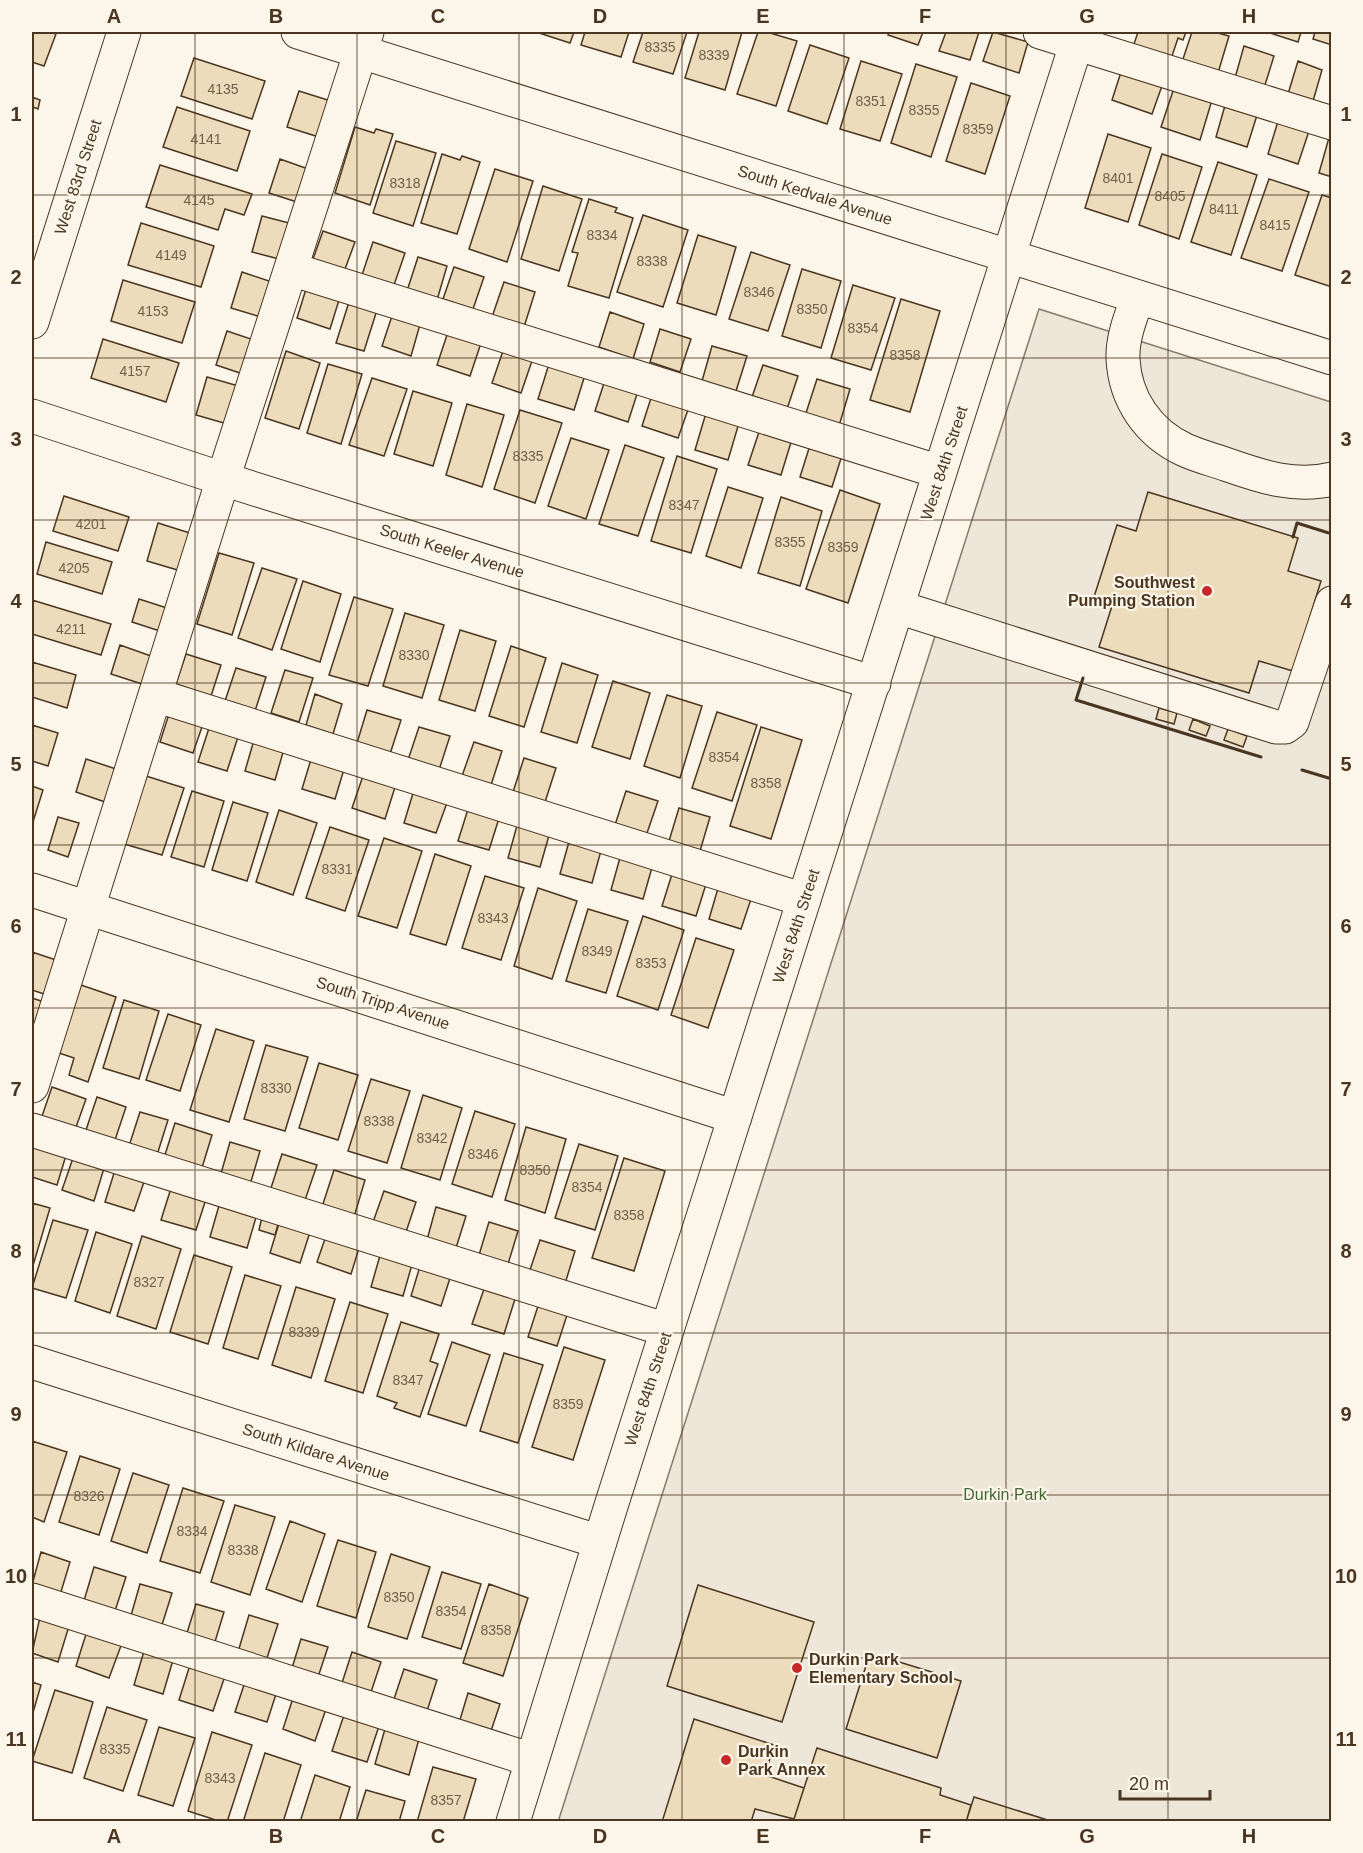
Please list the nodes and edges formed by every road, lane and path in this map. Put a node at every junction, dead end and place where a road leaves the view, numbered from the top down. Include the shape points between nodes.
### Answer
1 (124, 32) edge
2 (298, 32) edge
3 (1040, 32) edge
4 (1079, 37) edge
5 (364, 41) edge
6 (1332, 123) edge
7 (1010, 256) junction
8 (291, 269) junction
9 (1138, 297) junction
10 (32, 322) edge
11 (1332, 358) edge
12 (32, 416) edge
13 (940, 472) junction
14 (223, 479) junction
15 (1332, 479) edge
16 (1332, 603) edge
17 (898, 607) junction
18 (874, 683) junction
19 (155, 695) junction
20 (32, 890) edge
21 (804, 900) junction
22 (88, 908) junction
23 (32, 1086) edge
24 (735, 1117) junction
25 (32, 1130) edge
26 (667, 1330) junction
27 (32, 1362) edge
28 (600, 1542) junction
29 (32, 1600) edge
30 (532, 1760) junction
31 (513, 1821) edge

1 - 10 street, West 83rd Street
2 - 5 street, South Kedvale Avenue
3 - 4 street
4 - 6 street
4 - 7 street, West 84th Street
5 - 7 street, South Kedvale Avenue
5 - 8 street
7 - 9 street, South Kedvale Avenue
7 - 13 street, West 84th Street
8 - 13 street
8 - 14 street
9 - 11 street, South Kedvale Avenue
9 - 15 street via 1126,330 1123,358 1137,410 1154,429 1183,449 1253,474 1288,482
12 - 14 street, South Keeler Avenue
13 - 17 street, West 84th Street
14 - 18 street, South Keeler Avenue
14 - 19 street
16 - 17 street via 1292,722 1285,727
17 - 18 street, West 84th Street
18 - 21 street, West 84th Street
19 - 21 street
19 - 22 street
20 - 22 street, South Tripp Avenue
21 - 24 street, West 84th Street
22 - 23 street
22 - 24 street, South Tripp Avenue
24 - 26 street, West 84th Street
25 - 26 street
26 - 28 street, West 84th Street
27 - 28 street, South Kildare Avenue
28 - 30 street, West 84th Street
29 - 30 street
30 - 31 street, West 84th Street

